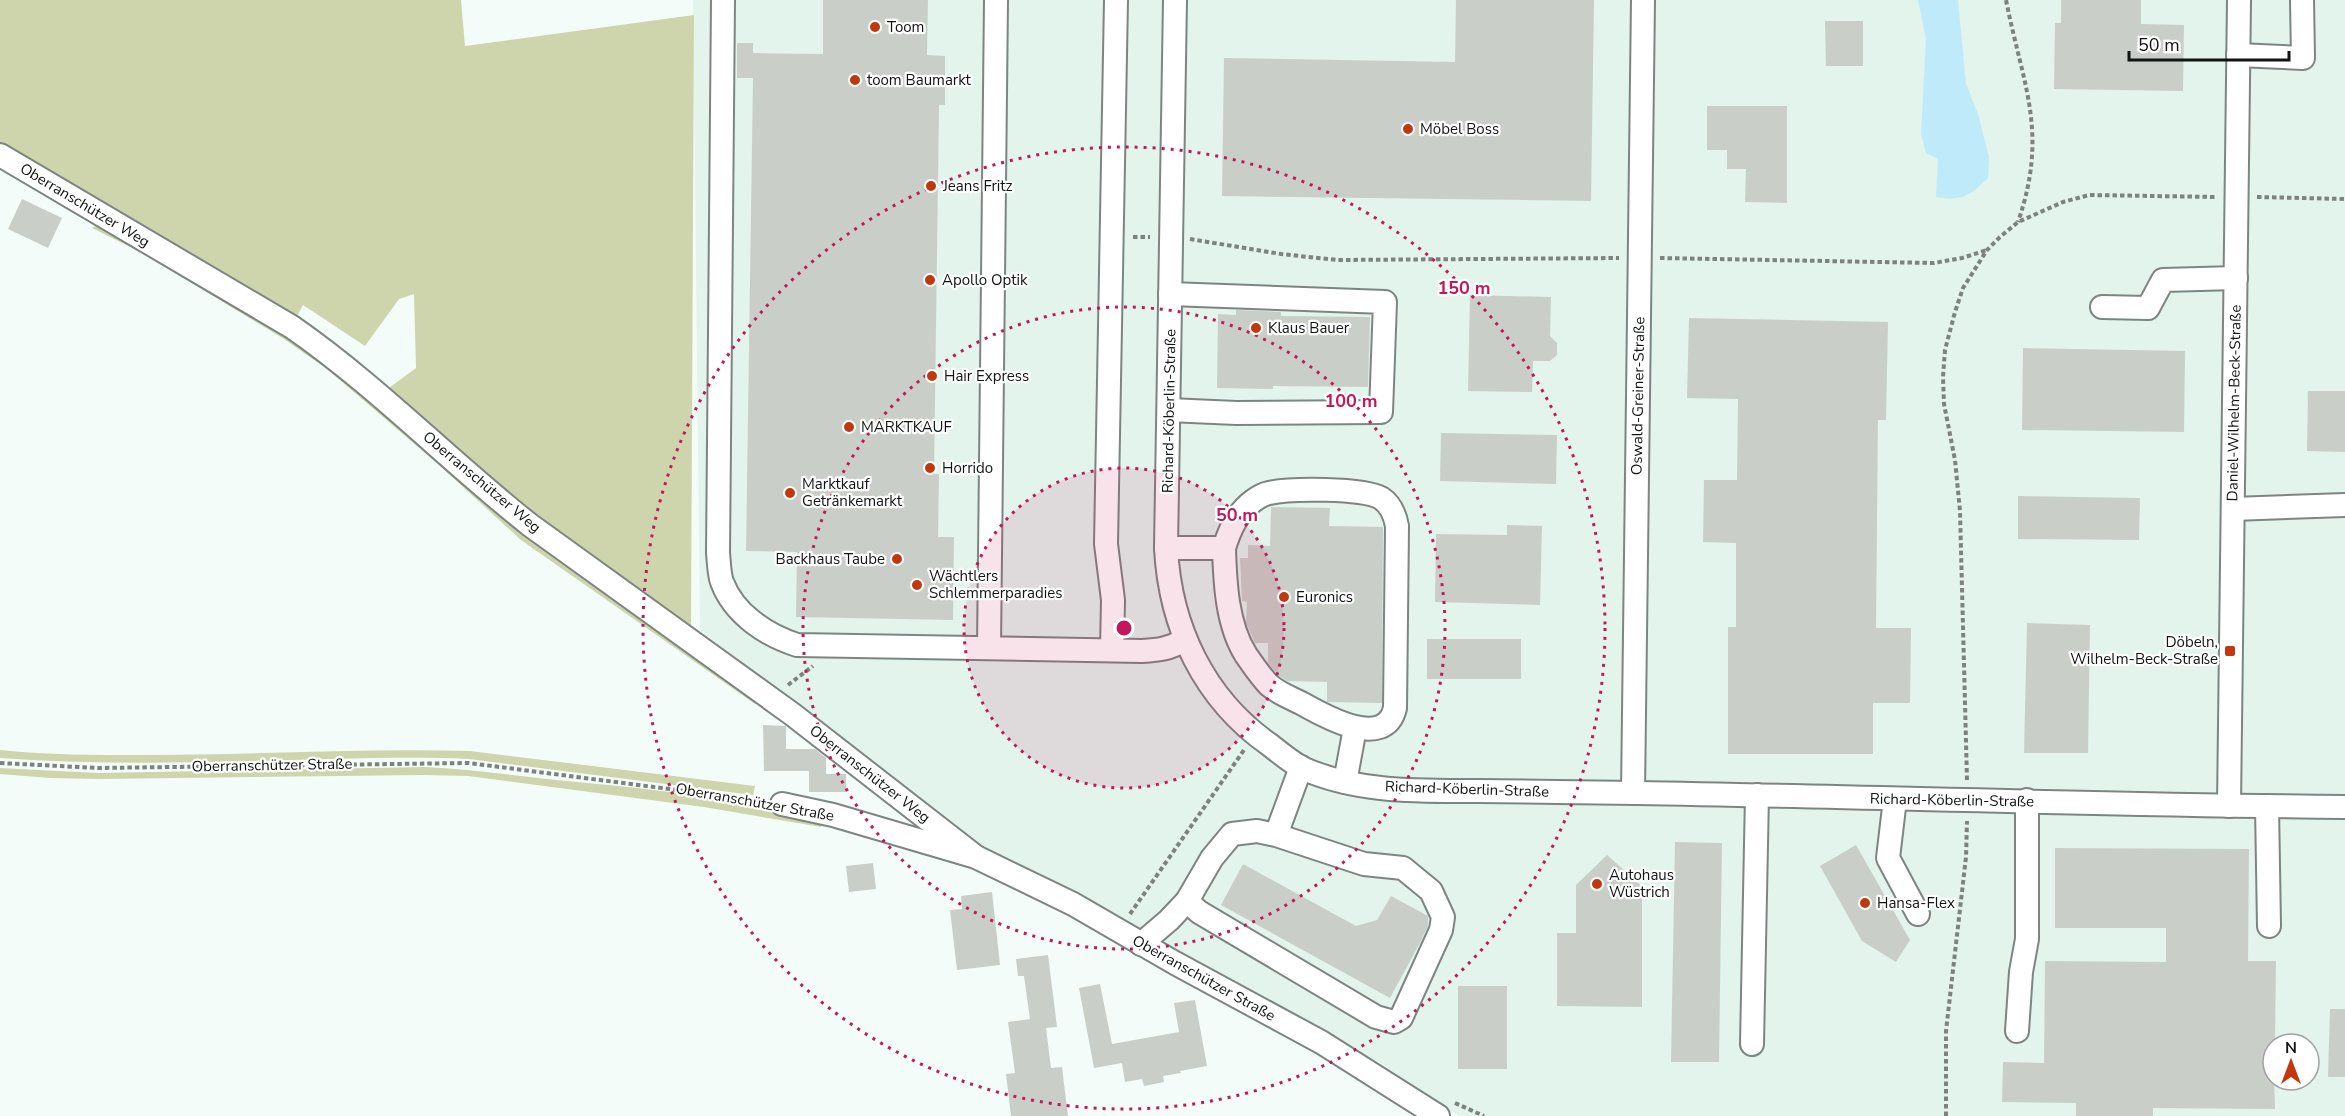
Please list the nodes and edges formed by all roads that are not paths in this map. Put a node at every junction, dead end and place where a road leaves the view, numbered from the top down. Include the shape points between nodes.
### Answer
1 (723, 0) edge
2 (996, 0) edge
3 (1116, 0) edge
4 (1175, 0) edge
5 (1643, 0) edge
6 (2239, 0) edge
7 (2302, 0) edge
8 (2238, 55) junction
9 (0, 155) edge
10 (2236, 278) junction
11 (1170, 294) junction
12 (2102, 307) dead end
13 (1169, 410) junction
14 (2345, 506) edge
15 (2233, 509) junction
16 (1166, 548) junction
17 (1224, 548) junction
18 (1184, 640) junction
19 (990, 648) junction
20 (1112, 650) junction
21 (1355, 728) junction
22 (1301, 767) junction
23 (1345, 782) junction
24 (1633, 793) junction
25 (1757, 795) junction
26 (1895, 799) junction
27 (2027, 800) junction
28 (782, 804) road end
29 (2229, 806) junction
30 (2267, 807) junction
31 (2345, 807) edge
32 (1276, 835) junction
33 (976, 857) junction
34 (1187, 901) junction
35 (1918, 914) dead end
36 (2269, 926) dead end
37 (1141, 944) junction
38 (2017, 1031) dead end
39 (1752, 1044) dead end
40 (1438, 1116) edge

1 - 19 street via 718,507 722,582 738,608 761,630 797,645
2 - 19 street
3 - 20 street via 1106,544 1113,600
4 - 11 street, Richard-Köberlin-Straße
5 - 24 street, Oswald-Greiner-Straße
6 - 8 street, Daniel-Wilhelm-Beck-Straße
7 - 8 street via 2303,58
8 - 10 street, Daniel-Wilhelm-Beck-Straße
9 - 33 street, Oberranschützer Weg via 292,327 336,358 530,525 770,698
10 - 12 street via 2163,280 2148,308
10 - 15 street, Daniel-Wilhelm-Beck-Straße
11 - 13 street, Richard-Köberlin-Straße
11 - 13 street via 1385,302 1381,412
13 - 16 street, Richard-Köberlin-Straße
14 - 15 street
15 - 29 street, Daniel-Wilhelm-Beck-Straße
16 - 17 street
16 - 18 street, Richard-Köberlin-Straße via 1168,576
17 - 21 street via 1228,603 1245,654 1276,690
17 - 21 street via 1235,520 1267,493 1356,491 1381,499 1389,506 1397,526 1395,708 1386,726
18 - 20 street via 1162,650
18 - 22 street, Richard-Köberlin-Straße via 1198,668 1233,716
19 - 20 street
21 - 23 street
22 - 23 street, Richard-Köberlin-Straße
22 - 32 street
23 - 24 street, Richard-Köberlin-Straße via 1401,791
24 - 25 street, Richard-Köberlin-Straße
25 - 26 street, Richard-Köberlin-Straße
25 - 39 street
26 - 27 street, Richard-Köberlin-Straße
26 - 35 street via 1888,858
27 - 29 street, Richard-Köberlin-Straße
27 - 38 street via 2027,939
28 - 33 street, Oberranschützer Straße
29 - 30 street, Richard-Köberlin-Straße
30 - 31 street, Richard-Köberlin-Straße
30 - 36 street
32 - 34 street via 1257,831 1232,834 1212,858
32 - 34 street via 1364,864 1403,868 1431,891 1443,917 1441,930 1401,1018 1394,1022 1376,1017 1207,917
33 - 37 street, Oberranschützer Straße via 1072,904
34 - 37 street
37 - 40 street, Oberranschützer Straße via 1321,1042

